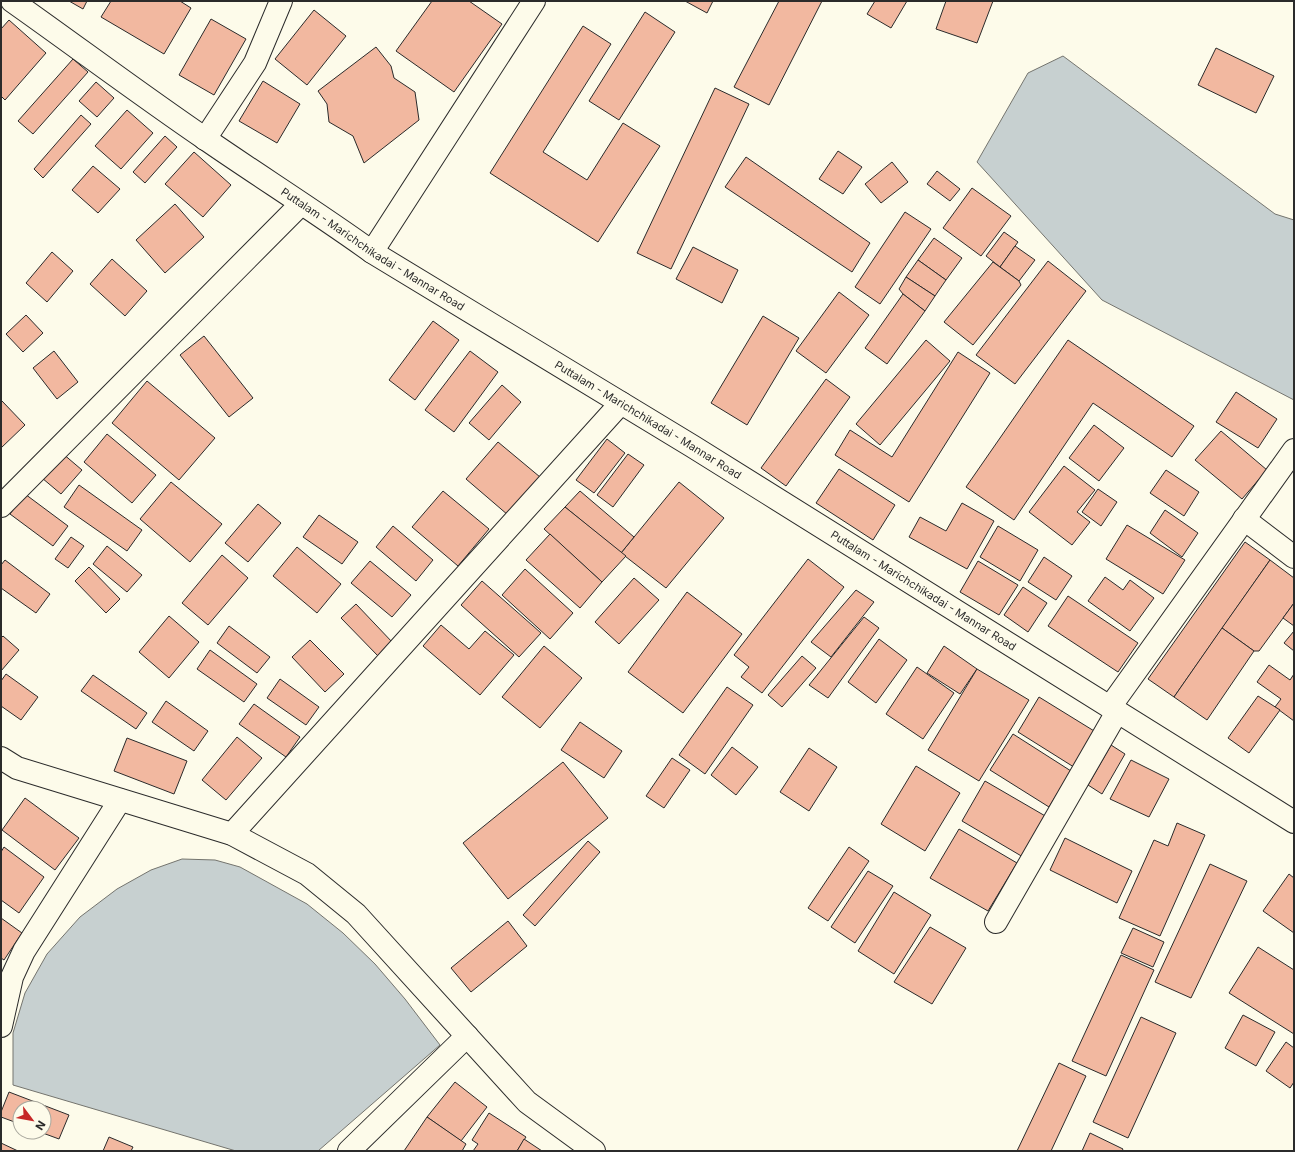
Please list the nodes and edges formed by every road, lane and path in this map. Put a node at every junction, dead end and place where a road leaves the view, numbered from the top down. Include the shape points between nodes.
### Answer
1 (12, 1) edge
2 (281, 1) edge
3 (534, 1) edge
4 (205, 139) junction
5 (301, 204) junction
6 (372, 252) junction
7 (621, 403) junction
8 (1294, 450) edge
9 (1, 506) edge
10 (1244, 519) junction
11 (1294, 557) edge
12 (1114, 709) junction
13 (1, 758) edge
14 (120, 800) junction
15 (1294, 822) edge
16 (232, 834) junction
17 (996, 922) dead end
18 (6, 974) edge
19 (1, 1026) edge
20 (467, 1036) junction
21 (349, 1151) edge
22 (594, 1151) edge

1 - 4 street, Puttalam - Marichchikadai - Mannar Road
2 - 4 street via 255,62
3 - 6 street
4 - 5 street, Puttalam - Marichchikadai - Mannar Road
5 - 6 street, Puttalam - Marichchikadai - Mannar Road
5 - 9 street
6 - 7 street, Puttalam - Marichchikadai - Mannar Road
7 - 12 street, Puttalam - Marichchikadai - Mannar Road
7 - 16 street
8 - 10 street
10 - 11 street
10 - 12 street
12 - 15 street, Puttalam - Marichchikadai - Mannar Road
12 - 17 street
13 - 14 street via 17,768
14 - 16 street
14 - 18 street via 24,951
16 - 20 street via 307,874 356,914
18 - 19 street
20 - 21 street
20 - 22 street via 527,1102

